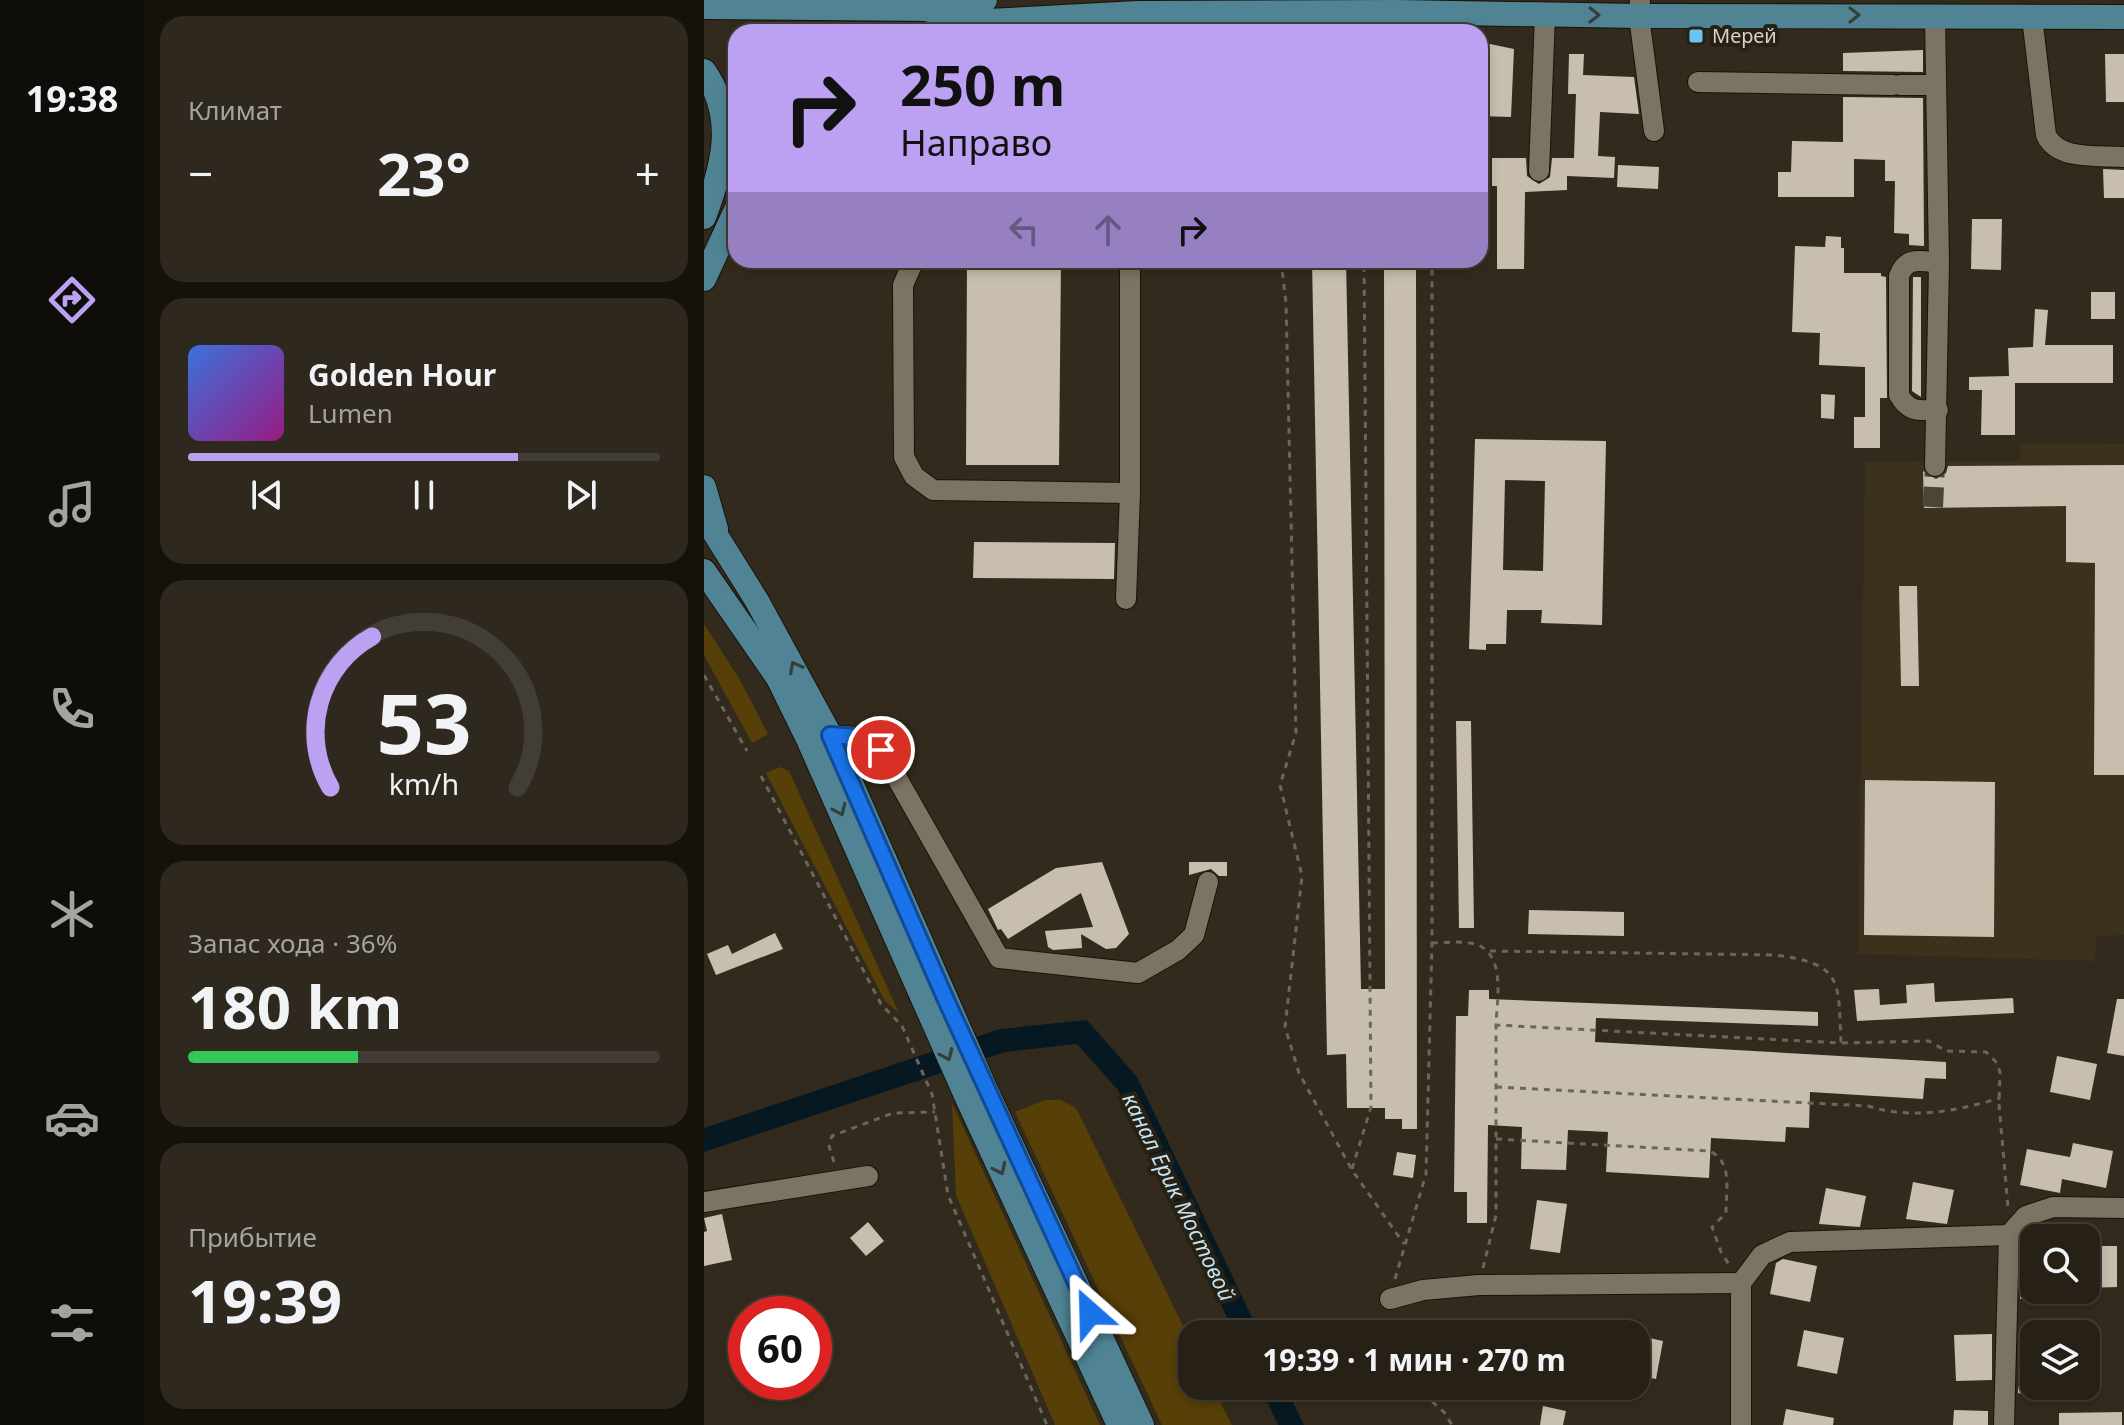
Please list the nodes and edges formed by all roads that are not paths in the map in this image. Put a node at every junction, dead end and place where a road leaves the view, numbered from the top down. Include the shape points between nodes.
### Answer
1 (1469, 6) edge
2 (704, 7) edge
3 (1639, 8) edge
4 (987, 10) edge
5 (1309, 14) edge
6 (1545, 15) junction
7 (1935, 15) junction
8 (2032, 17) junction
9 (2124, 17) edge
10 (1156, 18) edge
11 (970, 24) edge
12 (704, 71) edge
13 (1698, 82) dead end
14 (1935, 85) junction
15 (1654, 131) dead end
16 (2124, 157) edge
17 (1539, 171) dead end
18 (704, 217) edge
19 (728, 227) edge
20 (1939, 263) junction
21 (910, 268) edge
22 (1130, 268) edge
23 (704, 279) edge
24 (1938, 410) junction
25 (1935, 466) tunnel mouth
26 (704, 487) edge
27 (1130, 493) junction
28 (704, 516) edge
29 (722, 546) junction
30 (704, 571) edge
31 (1126, 599) dead end
32 (830, 735) junction
33 (1208, 882) dead end
34 (937, 1006) junction
35 (976, 1093) junction
36 (868, 1176) dead end
37 (704, 1202) edge
38 (2124, 1208) edge
39 (2009, 1235) junction
40 (1741, 1283) junction
41 (1390, 1299) road end
42 (1119, 1425) edge
43 (1142, 1425) edge
44 (1741, 1425) edge
45 (2004, 1425) edge

1 - 5 main road
1 - 6 main road
2 - 4 main road via 927,9 954,19
6 -> 3 main road
3 -> 7 main road
3 - 15 street
4 - 10 main road
4 - 11 main road
5 - 10 main road
6 - 17 street
7 - 8 main road
7 - 14 street
8 - 9 main road
8 - 16 street via 2046,135 2052,146 2062,152
12 - 18 main road via 717,89 726,140
13 - 14 street
14 - 20 street
19 - 23 main road
20 - 24 street
20 - 24 street via 1911,260 1899,276 1899,395 1912,410
21 - 27 street via 903,285 904,457 914,476 933,490
22 - 27 street
24 - 25 street
26 - 29 main road
27 - 31 street
28 - 29 main road
32 -> 29 main road
30 -> 34 main road via 784,690
32 - 33 street via 856,737 881,750 999,958 1138,973 1194,935
32 - 34 main road
34 - 35 main road
35 -> 42 main road
35 - 43 main road
36 - 37 street
38 - 39 street via 2053,1207 2026,1216
39 - 40 street via 1790,1242 1762,1255
39 - 45 street
40 - 41 street via 1479,1285
40 - 44 street

